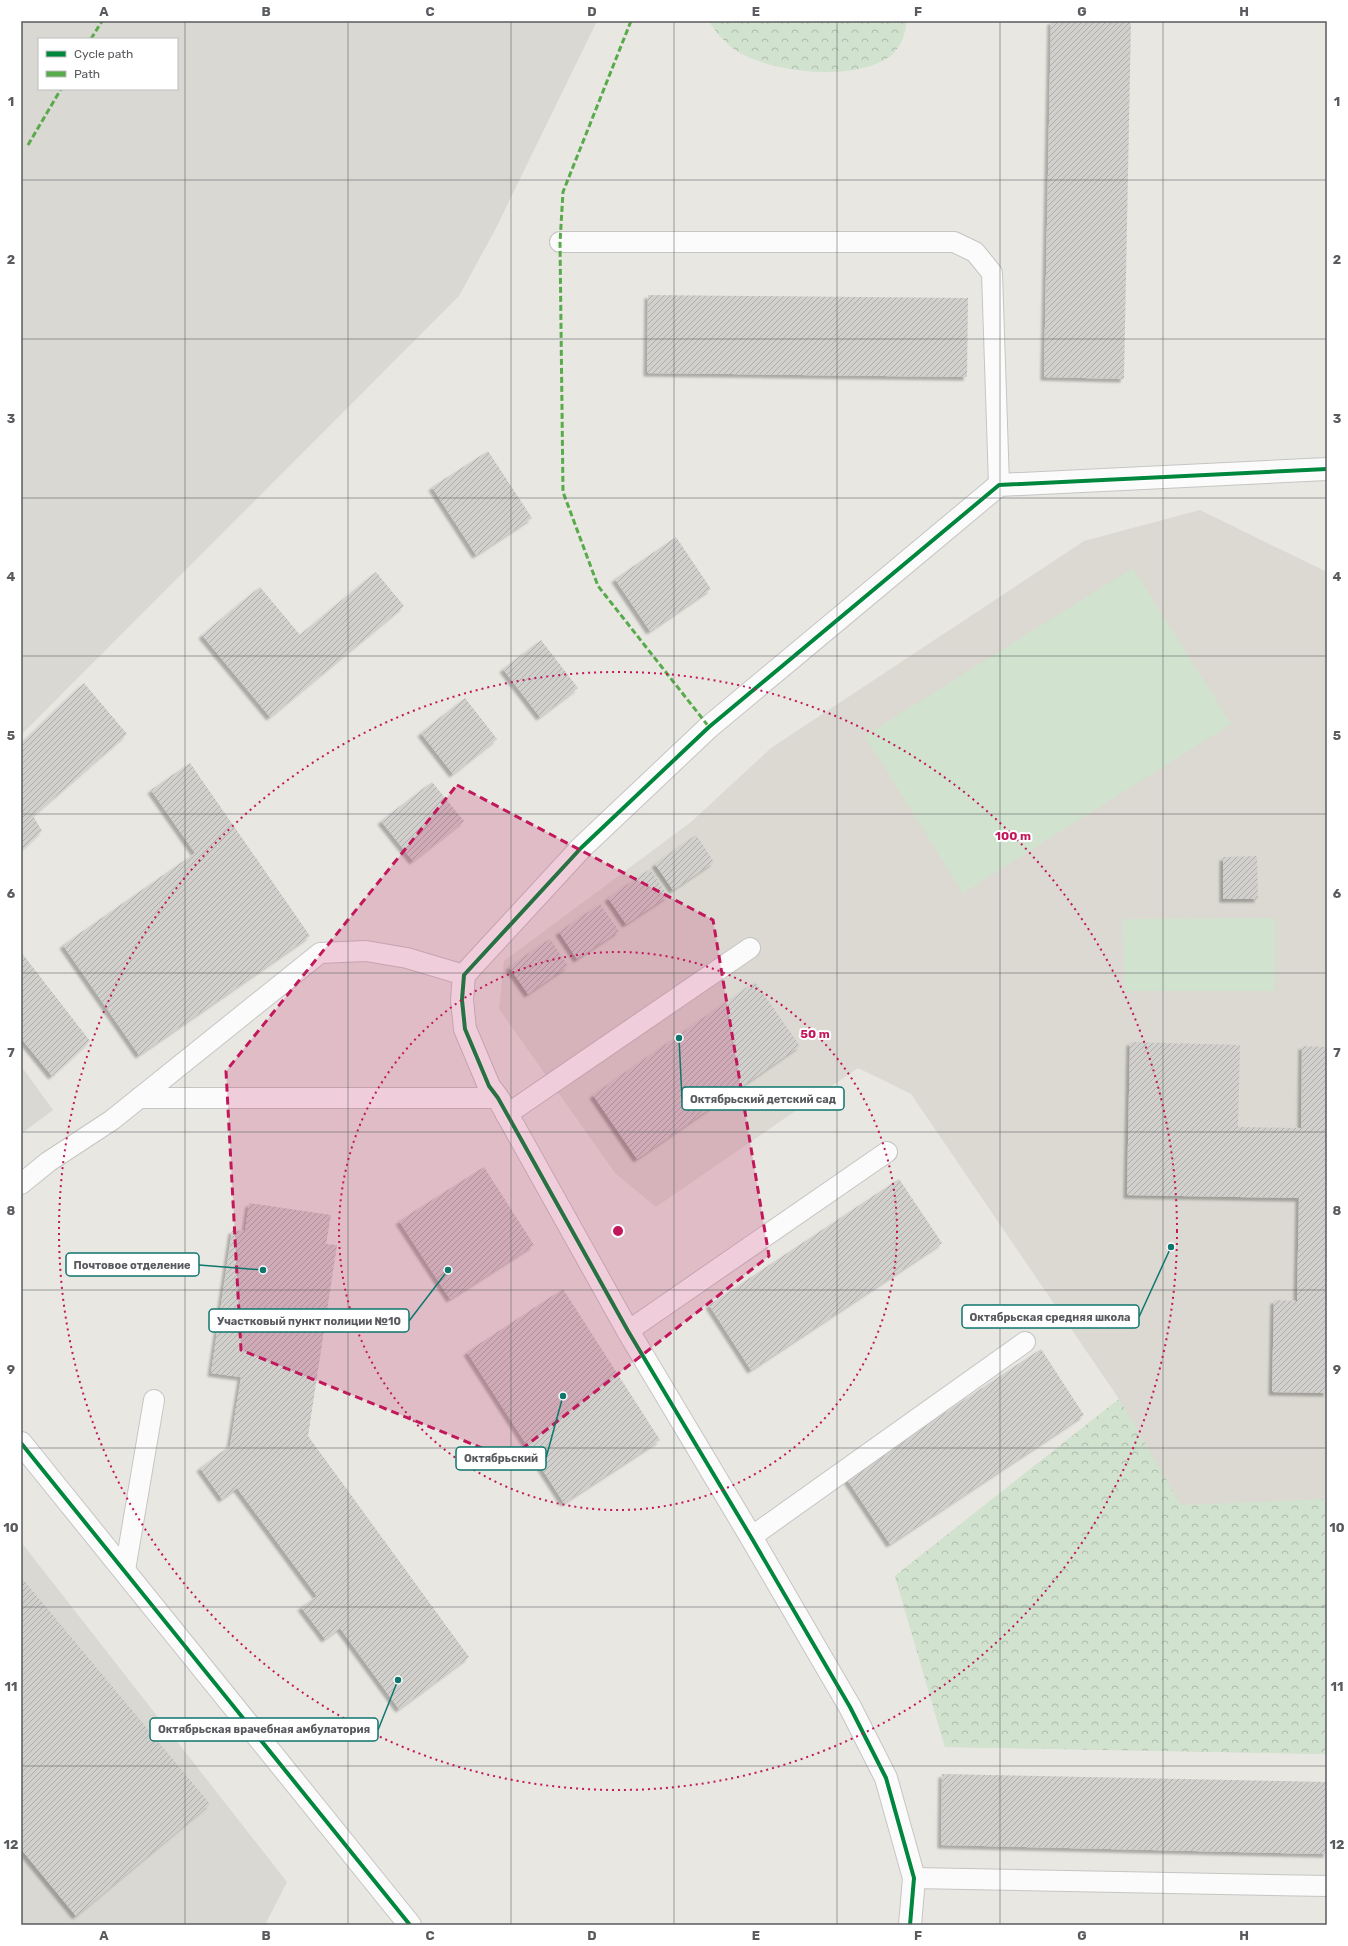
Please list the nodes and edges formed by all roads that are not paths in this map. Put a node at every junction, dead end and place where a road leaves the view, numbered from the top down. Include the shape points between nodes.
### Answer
1 (560, 242) dead end
2 (1327, 469) edge
3 (999, 485) junction
4 (750, 948) dead end
5 (464, 975) junction
6 (139, 1098) junction
7 (502, 1106) junction
8 (887, 1152) dead end
9 (21, 1184) edge
10 (628, 1331) junction
11 (1025, 1342) dead end
12 (154, 1400) dead end
13 (21, 1443) edge
14 (751, 1537) junction
15 (125, 1570) junction
16 (914, 1878) junction
17 (1327, 1886) edge
18 (410, 1925) edge
19 (910, 1925) edge

1 - 3 lane via 954,242 975,252 992,273
2 - 3 street
3 - 5 street via 709,728 581,848
4 - 7 lane
5 - 6 lane via 407,958 366,951 320,953
5 - 7 street via 462,1000 465,1029 489,1086
6 - 7 lane
6 - 9 lane
7 - 10 street
8 - 10 lane
10 - 14 street
11 - 14 lane
12 - 15 lane
13 - 15 street
14 - 16 street via 850,1707 886,1778
15 - 18 street
16 - 17 lane
16 - 19 street

